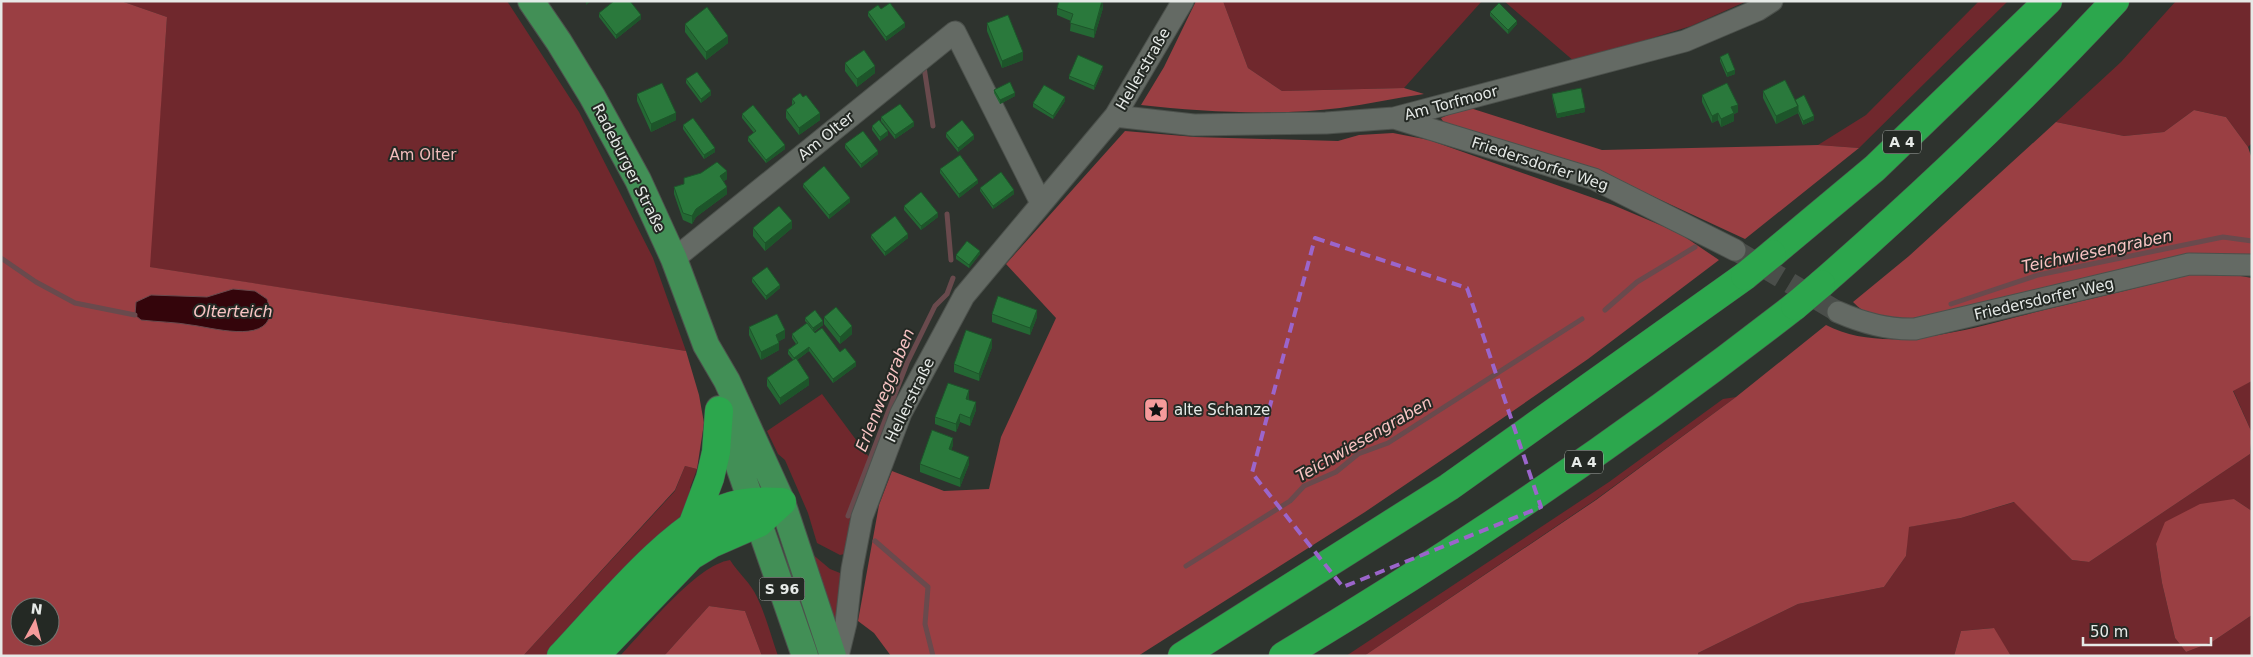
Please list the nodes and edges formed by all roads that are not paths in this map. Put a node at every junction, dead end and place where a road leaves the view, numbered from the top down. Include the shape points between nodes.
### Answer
1 (531, 1) edge
2 (1183, 1) edge
3 (1772, 1) edge
4 (2048, 1) edge
5 (2115, 1) edge
6 (1115, 116) junction
7 (1394, 118) junction
8 (1041, 203) junction
9 (1735, 250) tunnel mouth
10 (674, 259) junction
11 (2252, 265) edge
12 (1838, 312) tunnel mouth
13 (706, 345) junction
14 (719, 411) junction
15 (782, 502) junction
16 (755, 512) junction
17 (692, 526) junction
18 (1365, 607) junction
19 (561, 656) edge
20 (595, 656) edge
21 (805, 656) edge
22 (834, 656) edge
23 (838, 656) edge
24 (1182, 656) edge
25 (1283, 656) edge
26 (1323, 656) edge

1 - 10 main road, Radeburger Straße / S 96 via 616,137
2 - 6 street, Hellerstraße
3 - 7 street, Am Torfmoor via 1685,40
4 - 24 highway, A 4, bridge via 1875,168 1745,276 1449,487
5 - 18 highway, A 4, bridge via 2002,118 1912,204 1795,306 1571,471
6 - 7 street, Am Torfmoor via 1194,125 1326,123
6 - 8 street, Hellerstraße
7 - 9 street, Friedersdorfer Weg via 1594,179
8 - 10 street, Am Olter via 955,32
8 - 23 street, Hellerstraße via 964,296 901,413 867,499
10 - 13 main road, Radeburger Straße / S 96
11 - 12 street, Friedersdorfer Weg via 2189,264 1915,329 1876,326
13 - 14 main road, Radeburger Straße / S 96
13 - 15 main road, Radeburger Straße / S 96 via 727,381
14 - 16 main road, Radeburger Straße / S 96
14 - 17 highway via 710,478
15 - 16 highway
15 - 22 main road, Radeburger Straße / S 96
16 - 17 highway via 723,508
16 - 20 highway via 691,556
16 - 21 main road, Radeburger Straße / S 96
17 - 19 highway via 633,579
18 - 25 highway, A 4
18 - 26 highway

